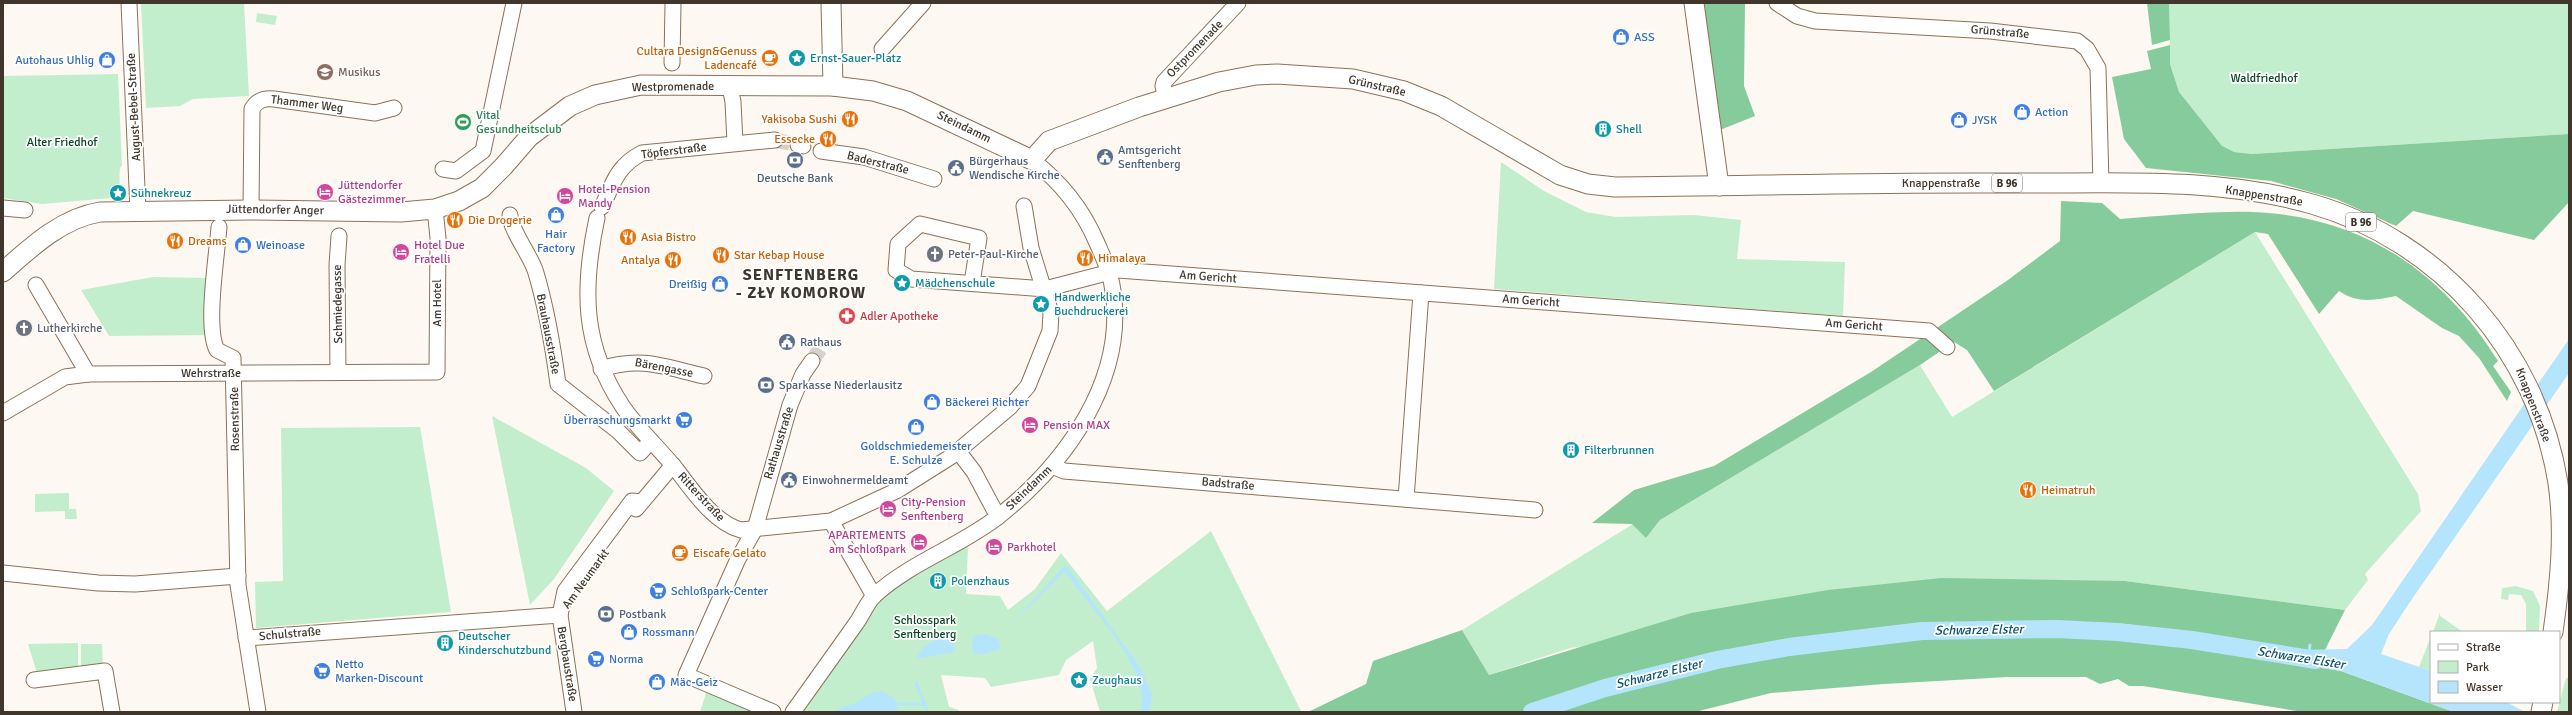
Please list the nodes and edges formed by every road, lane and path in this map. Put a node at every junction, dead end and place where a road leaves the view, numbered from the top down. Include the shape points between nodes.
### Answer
1 (129, 3) edge
2 (514, 3) edge
3 (673, 3) edge
4 (831, 3) edge
5 (923, 3) edge
6 (1238, 3) edge
7 (1694, 3) edge
8 (1778, 3) edge
9 (882, 48) dead end
10 (672, 63) dead end
11 (833, 86) junction
12 (730, 87) junction
13 (1166, 99) junction
14 (394, 108) dead end
15 (775, 140) tunnel mouth
16 (734, 143) junction
17 (821, 151) dead end
18 (1032, 160) junction
19 (443, 169) dead end
20 (934, 179) dead end
21 (2101, 184) junction
22 (1719, 186) junction
23 (1024, 206) dead end
24 (3, 208) edge
25 (435, 209) junction
26 (25, 210) dead end
27 (251, 210) junction
28 (138, 211) junction
29 (510, 215) dead end
30 (219, 228) dead end
31 (339, 236) dead end
32 (3, 272) edge
33 (1109, 272) junction
34 (972, 283) junction
35 (36, 285) dead end
36 (1045, 289) junction
37 (1421, 293) junction
38 (1947, 347) dead end
39 (812, 361) tunnel mouth
40 (601, 369) junction
41 (338, 372) junction
42 (437, 372) joint
43 (233, 373) junction
44 (88, 374) junction
45 (704, 376) dead end
46 (3, 413) edge
47 (651, 441) junction
48 (958, 451) junction
49 (672, 465) junction
50 (1052, 466) junction
51 (1406, 499) junction
52 (1535, 510) dead end
53 (998, 517) junction
54 (830, 521) junction
55 (755, 529) junction
56 (3, 573) edge
57 (238, 576) junction
58 (874, 596) junction
59 (560, 615) junction
60 (2553, 631) edge
61 (246, 638) junction
62 (34, 680) dead end
63 (112, 712) edge
64 (258, 712) edge
65 (574, 712) edge
66 (773, 712) edge
67 (793, 712) edge

1 - 28 street, August-Bebel-Straße
2 - 19 street via 483,151 456,171
3 - 10 street
4 - 11 main road
5 - 9 street
6 - 13 street, Ostpromenade via 1164,82
7 - 22 main road
8 - 21 street, Grünstraße via 1797,16 1815,21 1990,30 2077,41 2087,49 2098,68
11 - 12 main road, Westpromenade
11 - 18 main road, Steindamm via 892,96 947,118
12 - 16 street
12 - 25 main road, Westpromenade via 641,85 620,88 582,100 556,114 529,136 504,167 482,188 459,201
13 - 18 main road, Grünstraße via 1049,141
13 - 22 main road, Grünstraße via 1219,82 1256,75 1353,79 1404,91 1441,106 1573,181 1615,187
14 - 27 street, Thammer Weg via 374,113 274,99 255,103 252,109
15 - 16 street, Töpferstraße
16 - 40 street, Töpferstraße via 642,153 627,161 617,174 600,213 588,267 588,320
17 - 20 street, Baderstraße via 869,158
18 - 33 street, Steindamm via 1052,176 1070,198 1093,233
21 - 22 main road, Knappenstraße / B 96
21 - 60 main road, Knappenstraße / B 96 via 2172,185 2256,193 2312,204 2358,221 2410,249 2467,296 2503,342 2527,385 2553,458 2560,499 2561,538 2559,586
23 - 36 street, Ritterstraße via 1031,248
24 - 26 street
25 - 27 main road, Jüttendorfer Anger via 401,212
25 - 42 street, Am Hotel via 438,238
27 - 28 main road, Jüttendorfer Anger
28 - 32 main road, Jüttendorfer Anger via 100,212 80,216 47,235
29 - 47 street, Brauhausstraße via 510,222 528,252 536,272 553,344 558,384 618,431 640,453
30 - 43 street, Rosenstraße via 213,292 214,345 222,355 233,358
31 - 41 street, Schmiedegasse
33 - 36 street, Am Gericht
33 - 37 street, Am Gericht via 1118,270
33 - 50 street, Steindamm via 1115,309 1112,348 1107,370 1077,432
34 - 34 street, Am Gericht via 979,238 920,224 898,244 896,270 911,279
34 - 36 street, Am Gericht
35 - 44 street
36 - 48 street, Ritterstraße via 1052,313 1050,331 1041,359 1028,386 1010,407
37 - 38 street, Am Gericht via 1929,331
37 - 51 street
39 - 55 street, Rathausstraße via 801,373 775,452
40 - 45 street, Bärengasse via 631,362 648,363
40 - 47 street, Ritterstraße via 623,407
41 - 42 street, Wehrstraße
41 - 43 street, Wehrstraße
43 - 44 street, Wehrstraße
43 - 57 street, Rosenstraße
44 - 46 street, Wehrstraße via 65,377
47 - 49 street, Ritterstraße
48 - 53 street via 974,472
48 - 54 street, Ritterstraße via 898,490
49 - 55 street, Ritterstraße via 723,521 736,528
49 - 59 street, Am Neumarkt via 641,502 632,501 565,591
50 - 51 street, Badstraße via 1064,471
50 - 53 street, Steindamm
51 - 52 street, Badstraße
53 - 58 street, Steindamm
54 - 55 street, Ritterstraße
54 - 58 street
55 - 66 street via 738,559 686,675
56 - 57 street via 98,584 136,584
57 - 61 street, Schulstraße
58 - 67 street, Steindamm
59 - 61 street, Schulstraße
59 - 65 street, Bergbaustraße
61 - 64 street
62 - 63 street via 105,671

